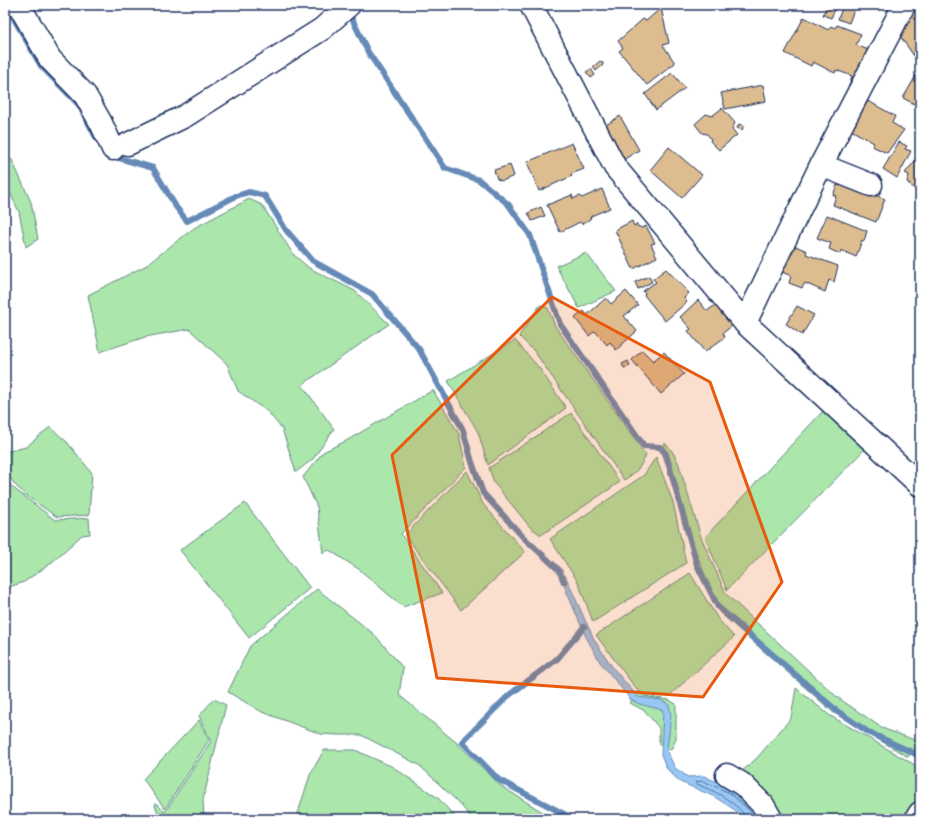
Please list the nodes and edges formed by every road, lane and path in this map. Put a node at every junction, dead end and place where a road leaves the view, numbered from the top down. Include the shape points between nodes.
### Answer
1 (19, 5) edge
2 (349, 5) edge
3 (531, 5) edge
4 (904, 5) edge
5 (820, 165) junction
6 (871, 185) dead end
7 (745, 323) junction
8 (920, 485) edge
9 (727, 774) dead end
10 (920, 812) edge
11 (771, 819) edge
12 (916, 819) edge

1 - 2 street via 50,60 85,95 101,123 121,146 186,116 322,29
3 - 7 street via 615,167
4 - 5 street
5 - 6 street
5 - 7 street
7 - 8 street
9 - 11 street via 742,784 763,805
10 - 12 street

